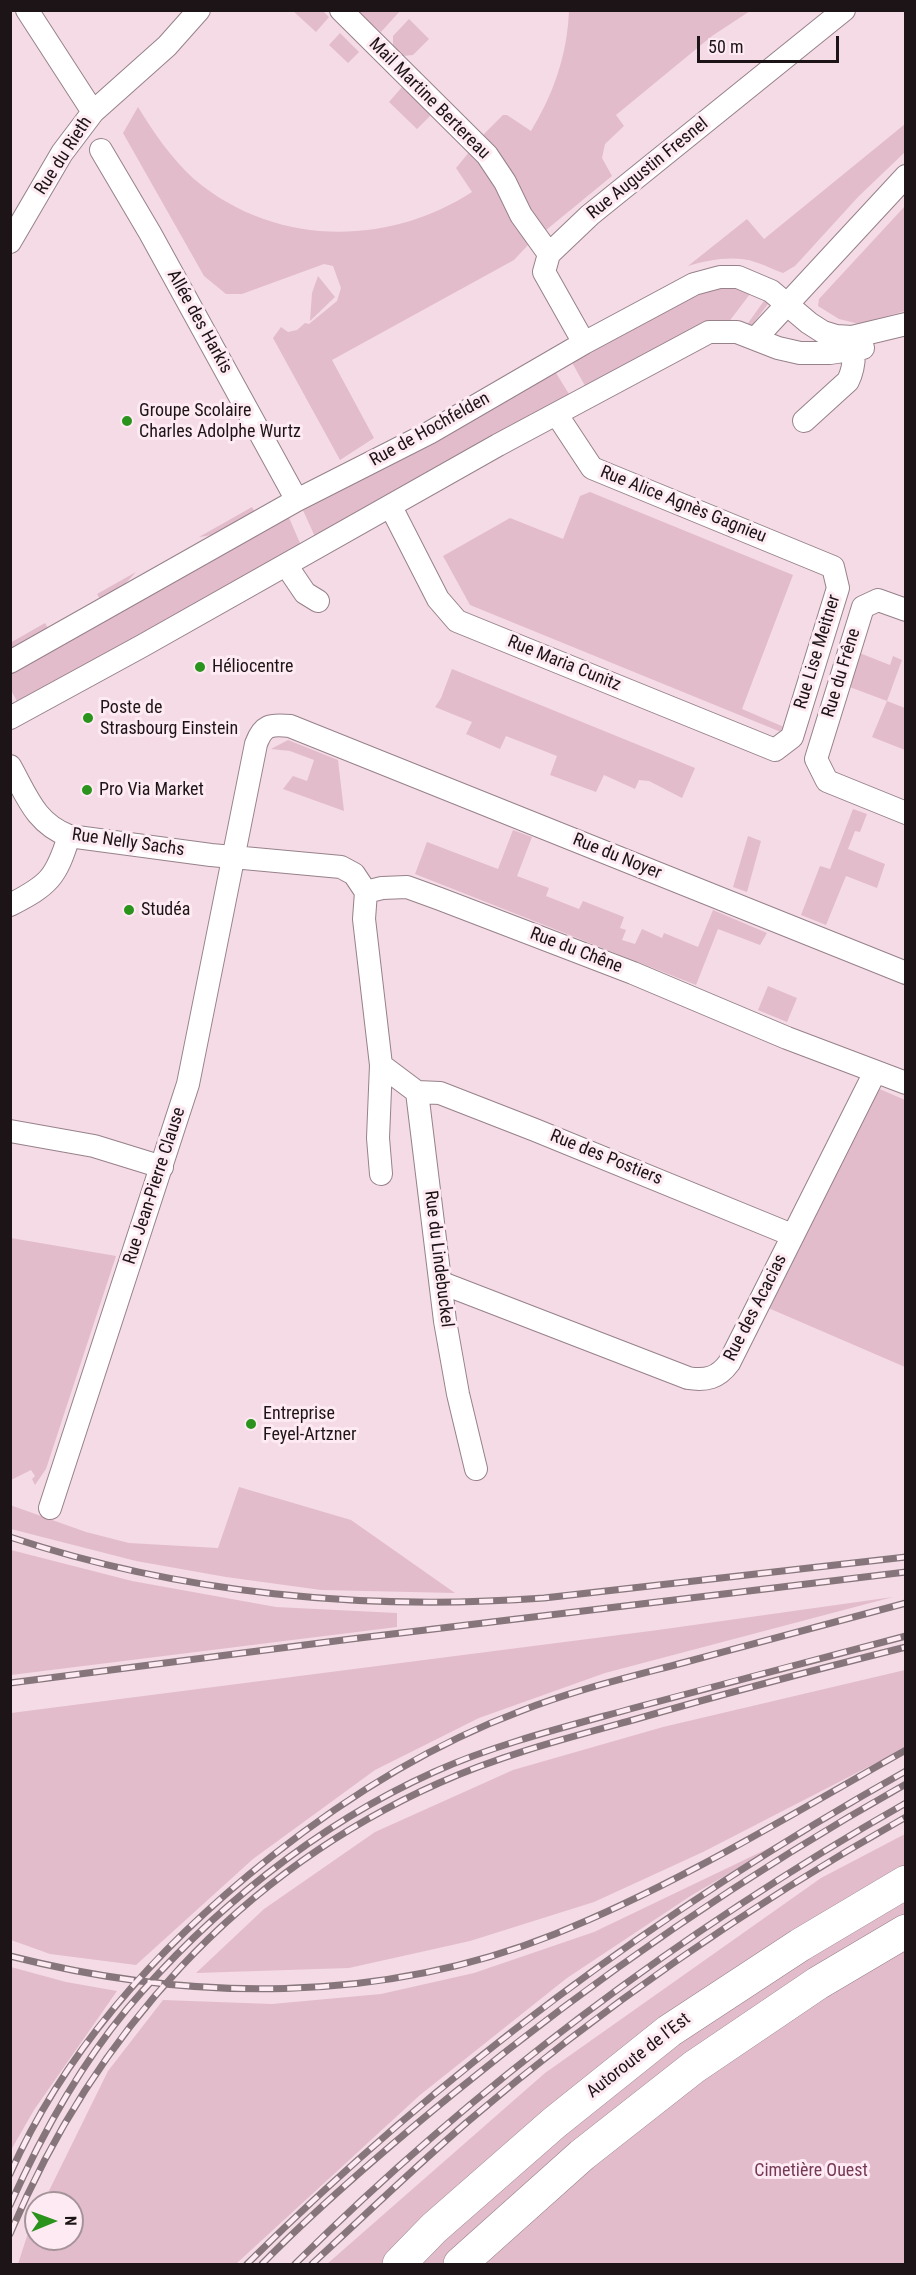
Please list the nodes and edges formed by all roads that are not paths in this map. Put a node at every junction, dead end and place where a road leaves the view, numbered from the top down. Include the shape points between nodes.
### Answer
1 (27, 10) edge
2 (199, 10) edge
3 (341, 10) edge
4 (830, 15) edge
5 (93, 112) junction
6 (100, 150) dead end
7 (906, 176) edge
8 (10, 242) edge
9 (549, 254) junction
10 (788, 305) junction
11 (906, 324) edge
12 (755, 339) junction
13 (906, 339) edge
14 (584, 343) junction
15 (853, 343) junction
16 (557, 415) junction
17 (804, 422) dead end
18 (294, 495) dead end
19 (391, 507) junction
20 (286, 565) junction
21 (833, 567) joint
22 (318, 601) dead end
23 (906, 610) edge
24 (10, 662) edge
25 (10, 718) edge
26 (792, 737) joint
27 (10, 766) edge
28 (906, 813) edge
29 (69, 836) junction
30 (240, 858) junction
31 (366, 892) junction
32 (10, 905) edge
33 (906, 973) edge
34 (381, 1065) junction
35 (875, 1072) junction
36 (906, 1083) edge
37 (417, 1092) junction
38 (10, 1131) edge
39 (162, 1167) junction
40 (381, 1174) dead end
41 (792, 1235) junction
42 (442, 1283) junction
43 (476, 1469) dead end
44 (50, 1508) dead end
45 (906, 1882) edge
46 (906, 1931) edge
47 (399, 2265) edge
48 (460, 2265) edge

1 - 5 street, Rue du Rieth
2 - 5 street via 167,46
3 - 9 street, Mail Martine Bertereau via 487,154 521,215
4 - 9 street, Rue Augustin Fresnel via 590,215
5 - 8 street, Rue du Rieth via 62,153
6 - 18 street, Allée des Harkis
7 - 10 street
9 - 14 street via 544,272
10 - 12 street
10 - 14 street, Rue de Hochfelden via 771,291 738,278 720,277 694,284
10 - 15 street, Rue de Hochfelden via 823,332
11 - 15 street
12 - 15 street via 800,353 830,353
12 - 16 street via 737,332 709,332
13 - 15 street
14 - 24 street, Rue de Hochfelden via 429,433 297,500
15 - 17 street via 848,381
16 - 19 street
16 - 21 street, Rue Alice Agnès Gagnieu via 592,468
19 - 20 street
19 - 26 street, Rue Maria Cunitz via 438,599 458,621 775,750
20 - 22 street via 305,593
20 - 25 street
21 - 26 street, Rue Lise Meitner via 838,588
23 - 28 street, Rue du Frêne via 878,600 863,607 816,759 827,782
27 - 29 street, Rue Nelly Sachs via 39,816 56,831
29 - 30 street, Rue Nelly Sachs
29 - 32 street via 50,881
30 - 31 street via 341,867 354,874
30 - 33 street, Rue du Noyer via 260,733 271,725 290,726
30 - 39 street, Rue Jean-Pierre Clause via 188,1084
31 - 34 street via 364,919
31 - 35 street, Rue du Chêne via 407,887 633,973
34 - 37 street
34 - 40 street
35 - 36 street, Rue du Chêne
35 - 41 street, Rue des Acacias
37 - 41 street, Rue des Postiers via 440,1093
37 - 42 street, Rue du Lindebuckel
38 - 39 street via 94,1146
39 - 44 street, Rue Jean-Pierre Clause
41 - 42 street, Rue des Acacias via 729,1363 708,1379 688,1378 656,1367
42 - 43 street, Rue du Lindebuckel via 453,1370
45 - 47 highway, Autoroute de l’Est via 800,1945 669,2031 554,2123 434,2228
46 - 48 highway via 818,1983 694,2067 582,2155

